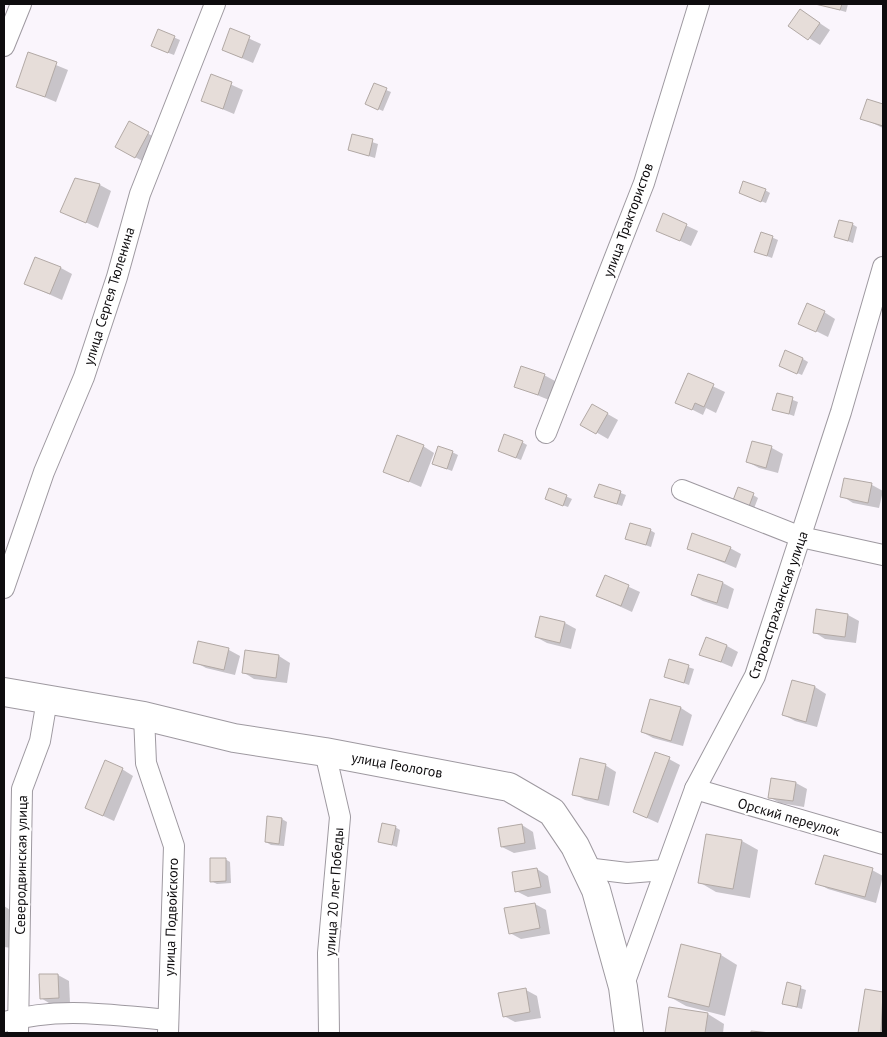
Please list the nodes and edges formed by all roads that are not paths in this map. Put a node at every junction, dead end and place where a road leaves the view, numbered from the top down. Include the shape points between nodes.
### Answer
1 (21, 4) edge
2 (215, 4) edge
3 (699, 4) edge
4 (4, 46) edge
5 (883, 267) edge
6 (546, 433) dead end
7 (682, 490) dead end
8 (801, 537) junction
9 (883, 555) edge
10 (4, 588) edge
11 (4, 692) edge
12 (47, 700) junction
13 (144, 716) junction
14 (325, 752) junction
15 (695, 789) junction
16 (883, 844) edge
17 (586, 868) junction
18 (664, 870) junction
19 (623, 987) junction
20 (13, 1025) edge
21 (168, 1027) edge
22 (329, 1033) edge
23 (629, 1033) edge

1 - 4 street
2 - 10 street, улица Сергея Тюленина via 140,194 84,377 44,472
3 - 6 street, улица Трактористов via 644,183
5 - 8 street, Староастраханская улица
7 - 8 street
8 - 9 street
8 - 15 street, Староастраханская улица via 755,676
11 - 12 street, улица Геологов
12 - 13 street, улица Геологов
12 - 20 street, Северодвинская улица via 40,741 22,790
13 - 14 street, улица Геологов via 234,738
13 - 21 street, улица Подвойского via 146,763 174,846
14 - 17 street, улица Геологов via 509,787 552,812
14 - 22 street, улица 20 лет Победы via 340,818 328,953
15 - 16 street, Орский переулок
15 - 18 street, Староастраханская улица
17 - 18 street via 627,873
17 - 19 street, улица Геологов via 596,890
18 - 19 street, Староастраханская улица
19 - 23 street, улица Геологов
20 - 21 street via 75,1011

